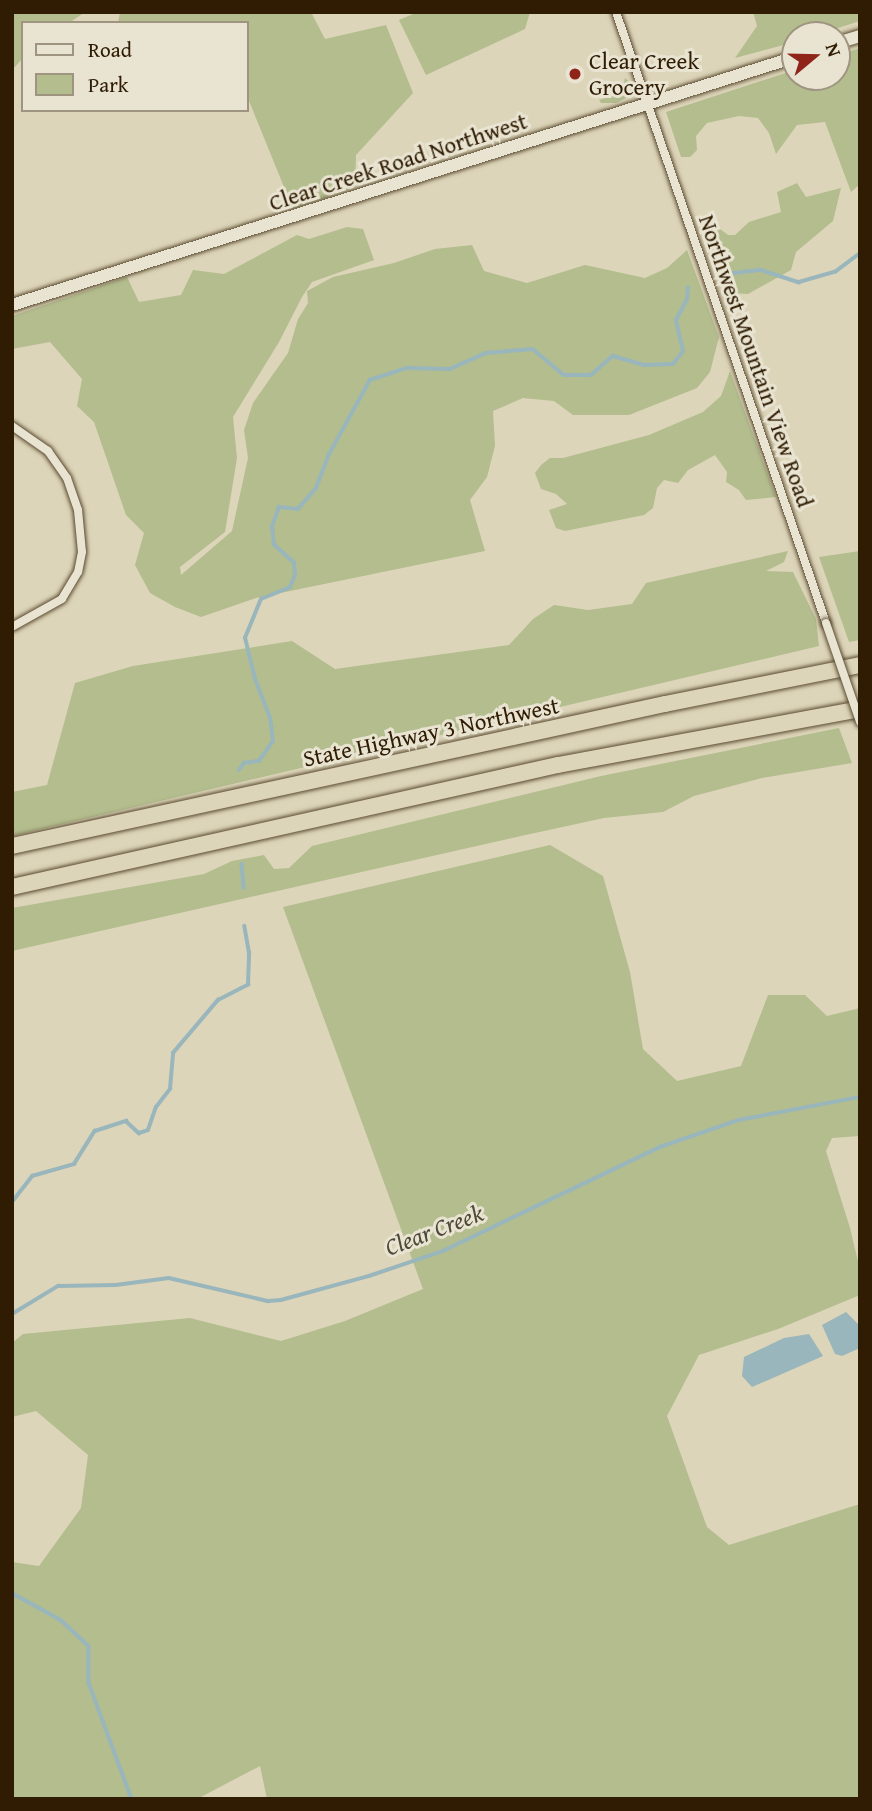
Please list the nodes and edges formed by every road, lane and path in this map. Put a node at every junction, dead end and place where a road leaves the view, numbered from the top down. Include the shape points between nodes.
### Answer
1 (616, 12) edge
2 (781, 61) edge
3 (648, 104) junction
4 (12, 305) edge
5 (12, 426) edge
6 (12, 627) edge
7 (860, 665) edge
8 (860, 709) edge
9 (860, 722) edge
10 (12, 846) edge
11 (12, 887) edge

1 - 3 street, Northwest Mountain View Road
2 - 3 main road, Clear Creek Road Northwest
3 - 4 main road, Clear Creek Road Northwest
3 - 9 street, Northwest Mountain View Road, bridge
5 - 6 street via 48,452 67,478 78,510 82,552 78,572 62,599
7 - 10 highway, State Highway 3 Northwest
8 - 11 highway via 558,765

